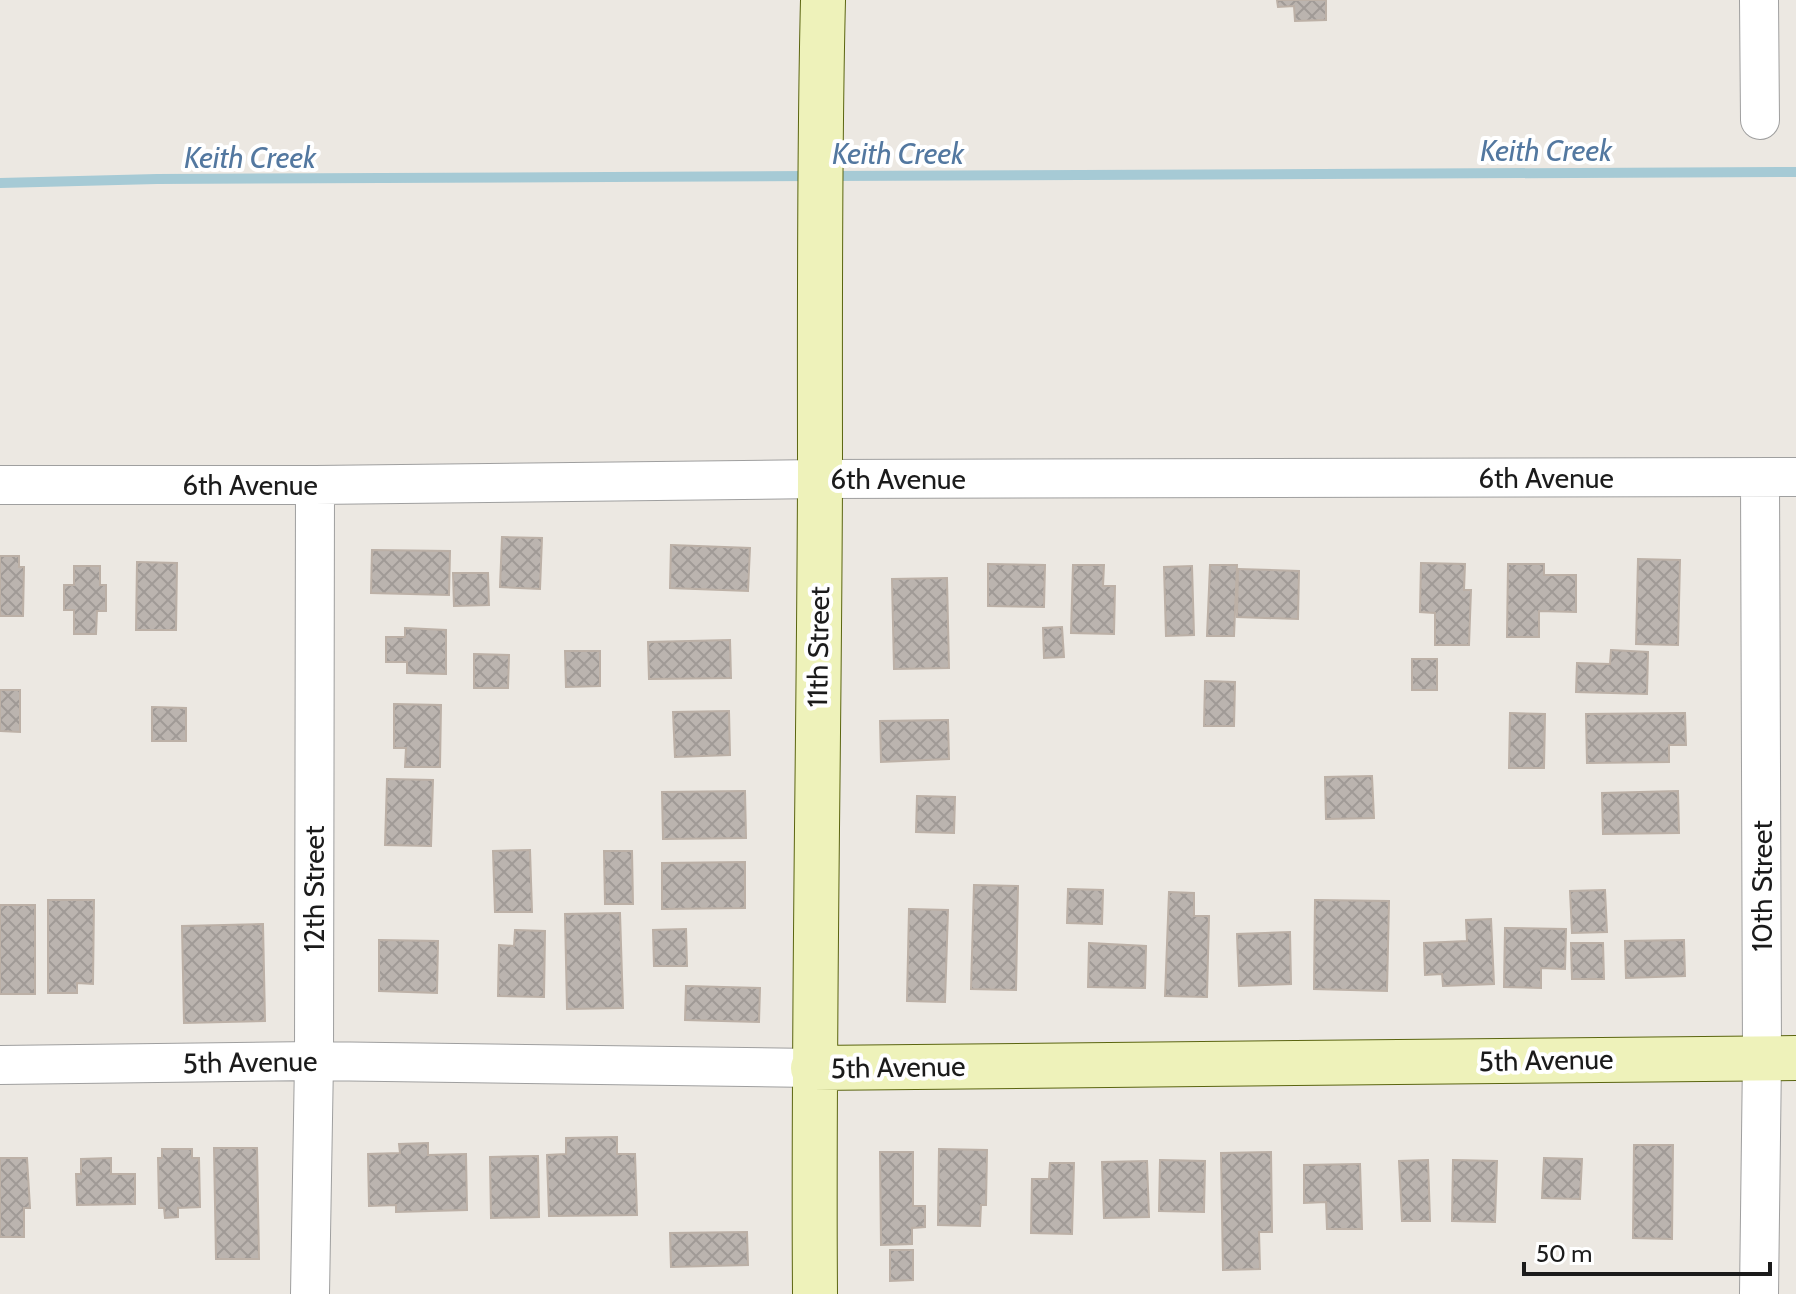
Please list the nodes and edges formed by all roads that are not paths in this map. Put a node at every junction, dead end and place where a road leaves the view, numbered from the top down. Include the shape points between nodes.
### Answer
1 (823, 0) edge
2 (1759, 0) edge
3 (1760, 120) dead end
4 (1778, 478) edge
5 (820, 479) junction
6 (0, 485) edge
7 (315, 485) junction
8 (1779, 1058) edge
9 (314, 1061) junction
10 (0, 1065) edge
11 (813, 1068) junction
12 (310, 1294) edge
13 (815, 1294) edge
14 (1759, 1294) edge

1 - 5 main road, 11th Street
2 - 3 street
4 - 5 street, 6th Avenue
4 - 8 street, 10th Street
5 - 7 street, 6th Avenue
5 - 11 main road, 11th Street
6 - 7 street, 6th Avenue
7 - 9 street, 12th Street
8 - 11 main road, 5th Avenue
8 - 14 street, 10th Street
9 - 10 street, 5th Avenue
9 - 11 street, 5th Avenue
9 - 12 street, 12th Street
11 - 13 main road, 11th Street

